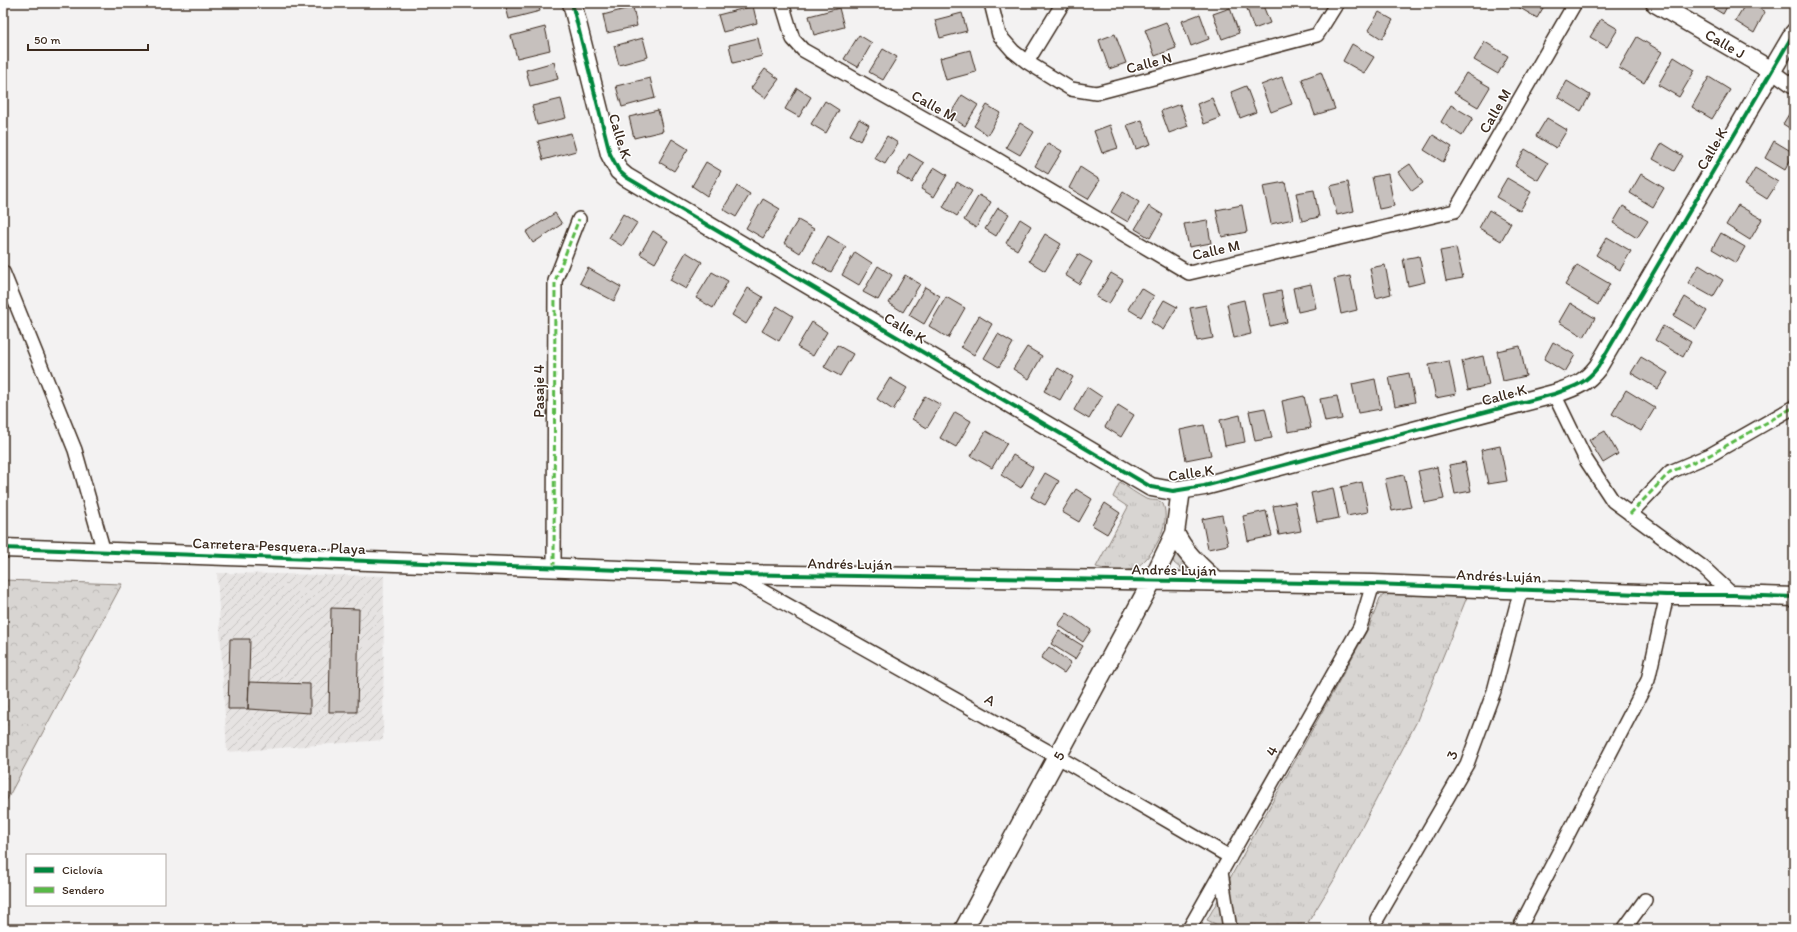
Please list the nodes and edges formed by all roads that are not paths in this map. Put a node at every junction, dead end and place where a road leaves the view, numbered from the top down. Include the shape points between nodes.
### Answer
1 (572, 3) edge
2 (782, 3) edge
3 (991, 3) edge
4 (1063, 3) edge
5 (1337, 3) edge
6 (1576, 3) edge
7 (1655, 3) edge
8 (1794, 33) edge
9 (1027, 62) junction
10 (1772, 71) junction
11 (1794, 87) edge
12 (579, 219) dead end
13 (3, 272) edge
14 (1554, 394) junction
15 (1794, 407) edge
16 (1181, 490) junction
17 (1630, 514) junction
18 (1175, 533) junction
19 (3, 548) edge
20 (104, 552) junction
21 (554, 568) junction
22 (732, 574) junction
23 (1152, 581) junction
24 (1217, 582) junction
25 (1374, 584) junction
26 (1521, 589) junction
27 (1667, 595) junction
28 (1733, 595) junction
29 (1794, 597) edge
30 (1058, 757) junction
31 (1230, 857) junction
32 (1221, 872) junction
33 (1645, 900) dead end
34 (1377, 919) dead end
35 (964, 929) edge
36 (1189, 929) edge
37 (1230, 929) edge
38 (1519, 929) edge
39 (1624, 929) edge

1 - 16 street, Calle K via 610,154 619,171 626,177 1151,488
2 - 6 street, Calle M via 793,39 803,50 993,157 1189,273 1455,211
3 - 9 street, Calle N via 999,34 1013,51
4 - 9 street
5 - 9 street, Calle N via 1317,35 1096,93 1071,89
7 - 10 street, Calle J
8 - 10 street, Calle K
10 - 11 street, Calle J
10 - 14 street, Calle K via 1598,367 1588,379
12 - 21 street, Pasaje 4 via 555,281
13 - 20 street via 75,450
14 - 16 street, Calle K
14 - 17 street via 1599,482 1613,501
15 - 17 street via 1710,455 1670,472
16 - 18 street, 5
17 - 28 street via 1704,568
18 - 23 street, 5
18 - 24 street via 1190,558
19 - 20 street, Carretera Pesquera - Playa
20 - 21 street, Carretera Pesquera - Playa
21 - 22 street, Andrés Luján
22 - 23 street, Andrés Luján
22 - 30 street, A
23 - 24 street, Andrés Luján
23 - 30 street, 5
24 - 25 street, Andrés Luján
25 - 26 street, Andrés Luján
25 - 31 street, 4 via 1360,627
26 - 27 street, Andrés Luján
26 - 34 street, 3 via 1494,691 1467,764
27 - 28 street, Andrés Luján
27 - 38 street via 1648,680
28 - 29 street, Andrés Luján
30 - 31 street, A
30 - 35 street, 5
31 - 32 street, 4
32 - 36 street, 4
32 - 37 street
33 - 39 street

